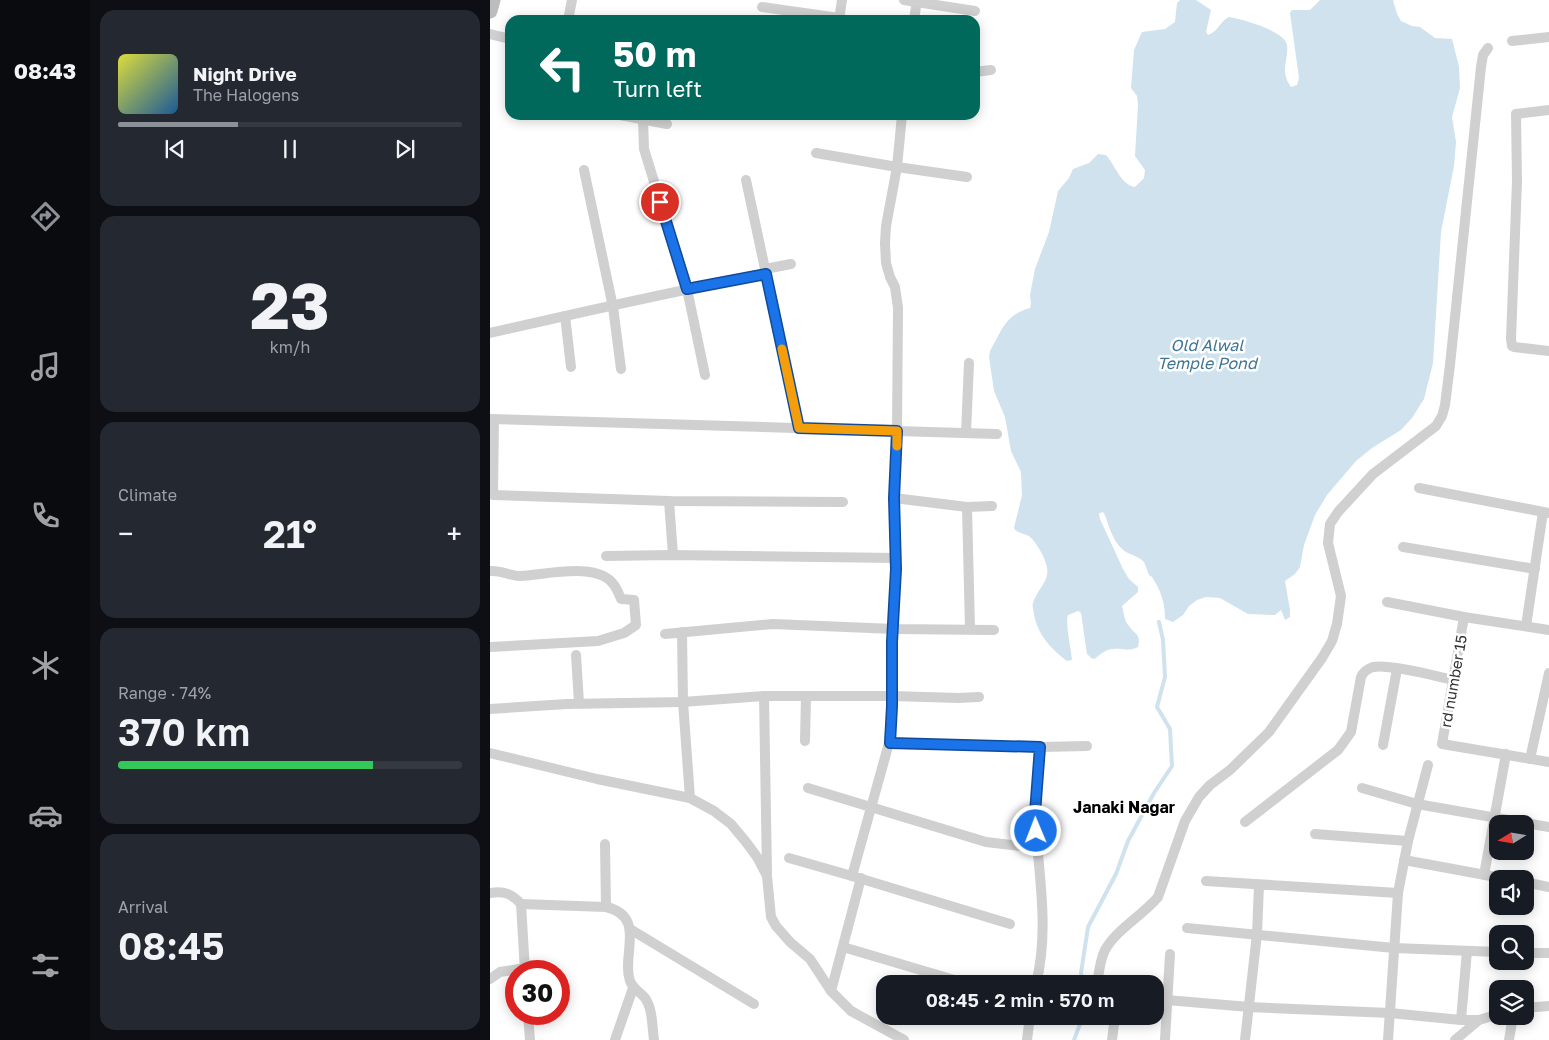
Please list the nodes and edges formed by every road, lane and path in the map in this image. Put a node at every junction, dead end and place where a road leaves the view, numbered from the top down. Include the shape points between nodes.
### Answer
1 (492, 0) edge
2 (572, 0) edge
3 (842, 0) edge
4 (904, 0) edge
5 (917, 1) edge
6 (762, 8) dead end
7 (490, 11) edge
8 (975, 11) dead end
9 (569, 15) edge
10 (811, 15) edge
11 (840, 15) edge
12 (915, 15) edge
13 (490, 34) edge
14 (1549, 37) edge
15 (505, 38) edge
16 (1512, 41) dead end
17 (1488, 48) dead end
18 (991, 70) dead end
19 (980, 71) edge
20 (1549, 110) edge
21 (643, 120) joint
22 (901, 120) edge
23 (667, 124) dead end
24 (816, 153) dead end
25 (896, 167) junction
26 (584, 170) dead end
27 (967, 177) dead end
28 (746, 180) dead end
29 (791, 264) dead end
30 (765, 272) junction
31 (687, 289) junction
32 (612, 307) junction
33 (565, 316) junction
34 (490, 333) edge
35 (1549, 351) edge
36 (969, 364) dead end
37 (571, 367) dead end
38 (622, 369) dead end
39 (705, 375) dead end
40 (492, 419) edge
41 (799, 428) junction
42 (897, 431) junction
43 (966, 433) junction
44 (997, 434) dead end
45 (1419, 488) dead end
46 (894, 498) junction
47 (669, 501) junction
48 (843, 502) dead end
49 (992, 506) dead end
50 (967, 507) junction
51 (1546, 512) edge
52 (1403, 547) dead end
53 (673, 555) junction
54 (606, 556) dead end
55 (896, 558) junction
56 (1535, 569) junction
57 (490, 571) edge
58 (1387, 602) dead end
59 (1464, 617) junction
60 (1526, 626) junction
61 (894, 629) junction
62 (970, 629) junction
63 (994, 630) dead end
64 (1549, 630) edge
65 (682, 632) junction
66 (664, 634) dead end
67 (490, 647) edge
68 (576, 655) dead end
69 (1397, 669) junction
70 (1549, 673) edge
71 (1454, 680) junction
72 (764, 696) junction
73 (806, 696) junction
74 (892, 696) junction
75 (979, 696) dead end
76 (683, 702) junction
77 (579, 703) junction
78 (490, 709) edge
79 (805, 742) dead end
80 (890, 743) junction
81 (1383, 745) dead end
82 (1087, 746) dead end
83 (1040, 747) junction
84 (490, 753) edge
85 (1506, 754) junction
86 (1530, 759) junction
87 (1549, 762) edge
88 (1428, 765) dead end
89 (808, 788) dead end
90 (1362, 788) dead end
91 (690, 798) junction
92 (1417, 804) junction
93 (872, 807) junction
94 (1496, 815) edge
95 (1489, 817) edge
96 (1245, 822) dead end
97 (1534, 824) edge
98 (1549, 827) edge
99 (1315, 834) dead end
100 (1408, 842) junction
101 (605, 844) dead end
102 (1037, 848) junction
103 (1489, 849) edge
104 (789, 858) dead end
105 (1404, 860) junction
106 (1484, 874) junction
107 (1489, 875) edge
108 (767, 876) junction
109 (856, 877) junction
110 (1206, 881) dead end
111 (1259, 884) junction
112 (1534, 884) edge
113 (1549, 887) edge
114 (490, 893) edge
115 (1398, 893) junction
116 (521, 904) junction
117 (606, 907) junction
118 (1010, 924) dead end
119 (1187, 928) dead end
120 (630, 929) junction
121 (1257, 934) junction
122 (843, 947) junction
123 (1394, 948) junction
124 (1466, 951) junction
125 (1489, 952) edge
126 (1534, 953) edge
127 (1549, 953) edge
128 (1170, 954) dead end
129 (524, 960) edge
130 (505, 971) edge
131 (938, 975) edge
132 (1039, 975) edge
133 (1098, 975) edge
134 (490, 979) edge
135 (633, 988) junction
136 (832, 991) junction
137 (1164, 999) edge
138 (1168, 999) junction
139 (754, 1004) dead end
140 (1549, 1006) edge
141 (1249, 1007) junction
142 (1534, 1007) edge
143 (1390, 1013) junction
144 (1489, 1017) edge
145 (1461, 1020) junction
146 (1479, 1020) junction
147 (529, 1025) edge
148 (1029, 1025) edge
149 (1114, 1025) edge
150 (1512, 1025) edge
151 (530, 1040) edge
152 (615, 1040) edge
153 (654, 1040) edge
154 (904, 1040) edge
155 (1027, 1040) edge
156 (1112, 1040) edge
157 (1165, 1040) edge
158 (1245, 1040) edge
159 (1388, 1040) edge
160 (1455, 1040) edge
161 (1509, 1040) edge

1 - 7 main road
2 - 9 street
3 - 11 street
4 - 5 street
5 - 8 street
5 - 12 street
6 - 10 street
13 - 15 street
14 - 16 street
17 - 133 street via 1483,54 1481,67 1442,416 1436,426 1373,474 1330,524 1328,543 1341,596 1332,641 1269,732 1199,797 1185,821 1158,897 1112,940 1101,959
18 - 19 street
20 - 35 street via 1516,114 1511,342 1514,348
21 - 23 street
21 - 31 street via 644,149
22 - 25 street
24 - 25 street
25 - 27 street
25 - 42 street via 885,243 886,264 895,287 898,308
26 - 32 street
28 - 30 street
29 - 30 street
30 - 31 street
30 - 41 street
31 - 32 street
31 - 39 street
32 - 33 street
32 - 38 street
33 - 34 street
33 - 37 street
36 - 43 street
40 - 41 street
40 - 47 street via 493,495
41 - 42 street
42 - 43 street
42 - 46 street
43 - 44 street
45 - 51 street
46 - 50 street
46 - 55 street
47 - 48 street
47 - 53 street
49 - 50 street
50 - 62 street
51 - 56 street
52 - 56 street
53 - 54 street
53 - 55 street
55 - 61 street
56 - 60 street
57 - 67 street via 499,570 518,576 593,572 613,583 621,598 634,600 636,625 624,633 598,641
58 - 59 street
59 - 60 street
59 - 71 street, rd number 15
60 - 64 street
61 - 62 street
61 - 65 street via 773,624
61 - 74 street
62 - 63 street
65 - 66 street
65 - 76 street
68 - 77 street
69 - 71 street
69 - 81 street
69 - 96 street via 1374,667 1363,672 1352,732 1346,741
70 - 86 street
71 - 85 street, rd number 15 via 1442,744
72 - 73 street
72 - 76 street
72 - 108 street
73 - 74 street
73 - 79 street
74 - 75 street
74 - 80 street
76 - 77 street
76 - 91 street
77 - 78 street
80 - 83 street
80 - 93 street
82 - 83 street
83 - 102 street via 1035,813
84 - 91 street
85 - 86 street
85 - 94 street
86 - 87 street
88 - 92 street
89 - 93 street
90 - 92 street
91 - 108 street via 731,824 757,857
92 - 95 street
92 - 100 street
93 - 102 street via 986,842
93 - 109 street
97 - 98 street
99 - 100 street
100 - 105 street
101 - 117 street
102 - 132 street via 1043,914
103 - 106 street
104 - 109 street
105 - 106 street
105 - 115 street
106 - 107 street
108 - 136 street via 774,922 810,959
109 - 118 street
109 - 122 street
110 - 111 street
111 - 115 street
111 - 121 street
112 - 113 street
114 - 116 street via 508,893
115 - 123 street
116 - 117 street
116 - 129 street
117 - 120 street via 621,913
119 - 121 street
120 - 135 street via 629,977
120 - 139 street
121 - 123 street
121 - 141 street
122 - 131 street
122 - 136 street
123 - 124 street
123 - 143 street
124 - 125 street
124 - 145 street
126 - 127 street
128 - 138 street
130 - 134 street
135 - 152 street
135 - 153 street via 648,1005
136 - 154 street via 851,1011
137 - 138 street
138 - 141 street
138 - 157 street
140 - 142 street
141 - 143 street
141 - 158 street
143 - 145 street
143 - 159 street
144 - 146 street
145 - 146 street
146 - 160 street
147 - 151 street
148 - 155 street
149 - 156 street
150 - 161 street

